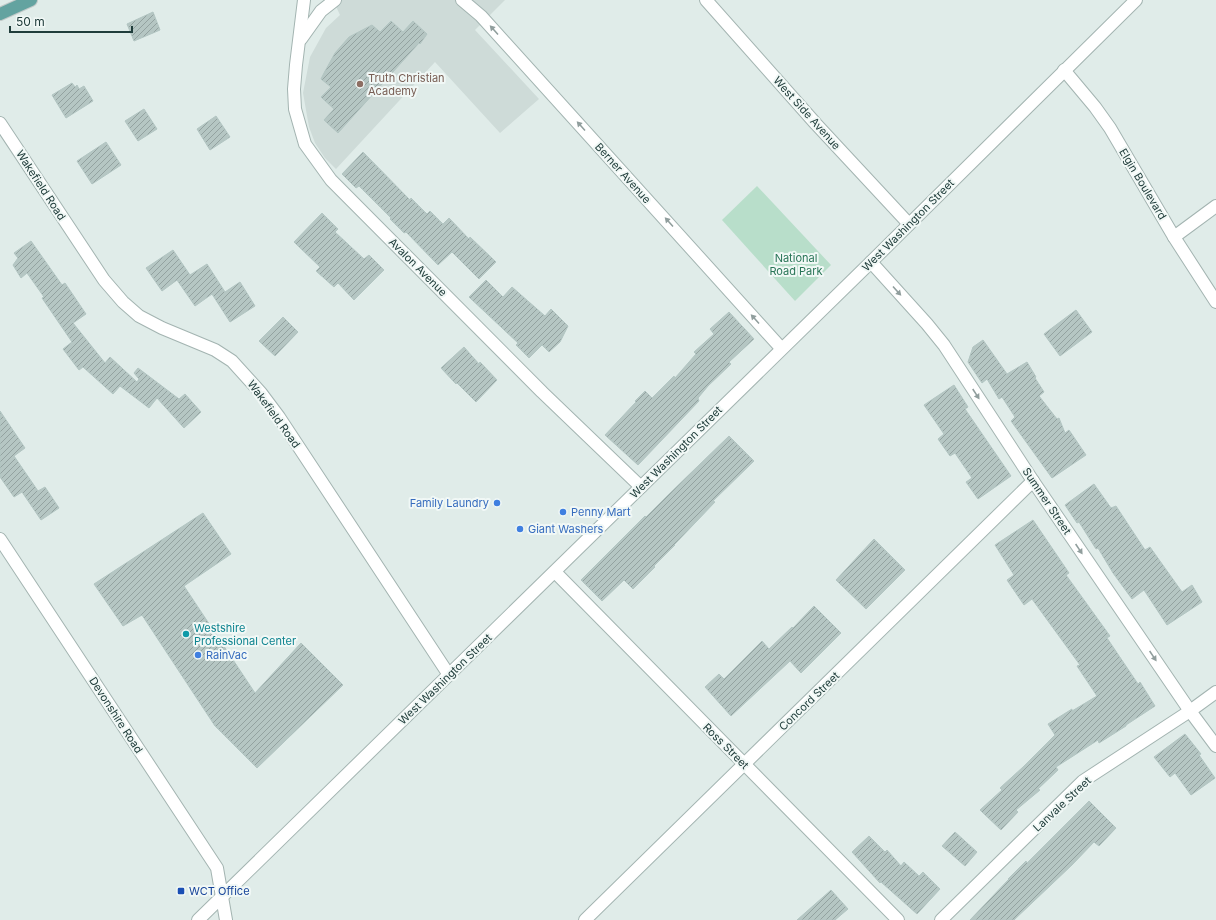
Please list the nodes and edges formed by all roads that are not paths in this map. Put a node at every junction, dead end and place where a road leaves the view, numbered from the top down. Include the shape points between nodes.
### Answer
1 (31, 0) edge
2 (304, 0) edge
3 (335, 0) edge
4 (462, 0) edge
5 (706, 0) edge
6 (1136, 0) edge
7 (0, 14) edge
8 (298, 43) junction
9 (1064, 70) junction
10 (0, 123) edge
11 (1216, 206) edge
12 (909, 224) junction
13 (1174, 236) junction
14 (871, 262) junction
15 (1216, 302) edge
16 (782, 348) junction
17 (1033, 481) junction
18 (641, 487) junction
19 (0, 539) edge
20 (555, 572) junction
21 (449, 675) junction
22 (1216, 692) edge
23 (1190, 711) junction
24 (1216, 746) edge
25 (744, 764) junction
26 (222, 897) junction
27 (198, 920) edge
28 (226, 920) edge
29 (585, 920) edge
30 (898, 920) edge
31 (941, 920) edge

1 - 7 main road
2 - 8 street, Avalon Avenue
3 - 8 street via 321,12
16 -> 4 street, Berner Avenue via 481,16
5 - 12 street, West Side Avenue
6 - 9 street, West Washington Street
8 - 18 street, Avalon Avenue via 295,109 305,144 331,180 542,392
9 - 12 street, West Washington Street
9 - 13 street, Elgin Boulevard via 1110,128
10 - 21 street, Wakefield Road via 104,280 123,302 140,316 162,328 214,350 232,361 261,393
11 - 13 street
12 - 14 street, West Washington Street
13 - 15 street, Elgin Boulevard
14 - 16 street, West Washington Street
14 -> 17 street, Summer Street via 944,345
16 - 18 street, West Washington Street
17 -> 23 street, Summer Street
17 - 25 street, Concord Street
18 - 20 street, West Washington Street
19 - 26 street, Devonshire Road via 216,868
20 - 21 street, West Washington Street
20 - 25 street, Ross Street
21 - 26 street, West Washington Street
22 - 23 street, Lanvale Street
23 - 24 street, Summer Street
23 - 31 street, Lanvale Street via 1083,781
25 - 29 street, Concord Street
25 - 30 street, Ross Street
26 - 27 street, West Washington Street
26 - 28 street, Devonshire Road

